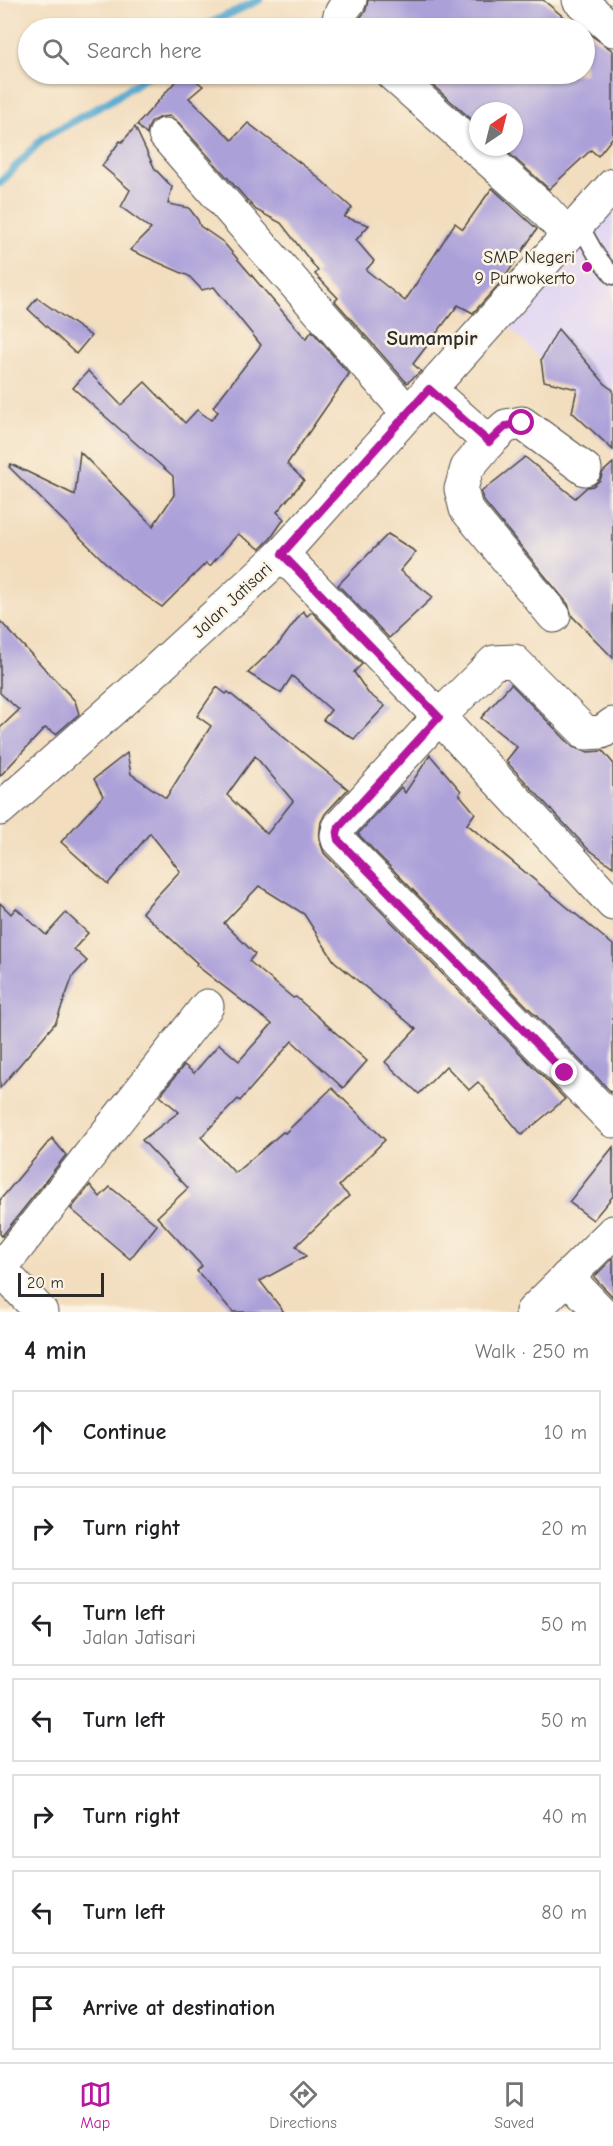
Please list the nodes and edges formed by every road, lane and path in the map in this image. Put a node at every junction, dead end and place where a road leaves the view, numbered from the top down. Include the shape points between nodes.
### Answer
1 (350, 0) edge
2 (579, 0) edge
3 (339, 18) edge
4 (613, 30) edge
5 (403, 84) edge
6 (165, 135) dead end
7 (613, 185) edge
8 (574, 229) junction
9 (613, 276) edge
10 (419, 401) junction
11 (489, 442) junction
12 (585, 469) dead end
13 (282, 554) junction
14 (554, 616) dead end
15 (439, 717) junction
16 (613, 724) edge
17 (0, 808) edge
18 (613, 904) edge
19 (207, 1006) dead end
20 (613, 1121) edge
21 (613, 1232) edge
22 (0, 1269) edge
23 (567, 1277) junction
24 (41, 1312) edge
25 (532, 1312) edge
26 (601, 1312) edge

1 - 3 street
2 - 4 street
5 - 8 street via 544,209
6 - 10 street
7 - 8 street, Jalan Jatisari
8 - 9 lane
8 - 10 street, Jalan Jatisari
10 - 11 street
10 - 13 street, Jalan Jatisari
11 - 12 street via 506,426 522,423
11 - 14 street via 467,468 461,489 466,509
13 - 15 street
13 - 17 street, Jalan Jatisari
15 - 16 street via 494,662 504,660 514,661 586,733 602,732
15 - 18 street
15 - 20 street via 339,827 338,840
19 - 22 street
21 - 23 street
22 - 24 street
23 - 25 street
23 - 26 street

